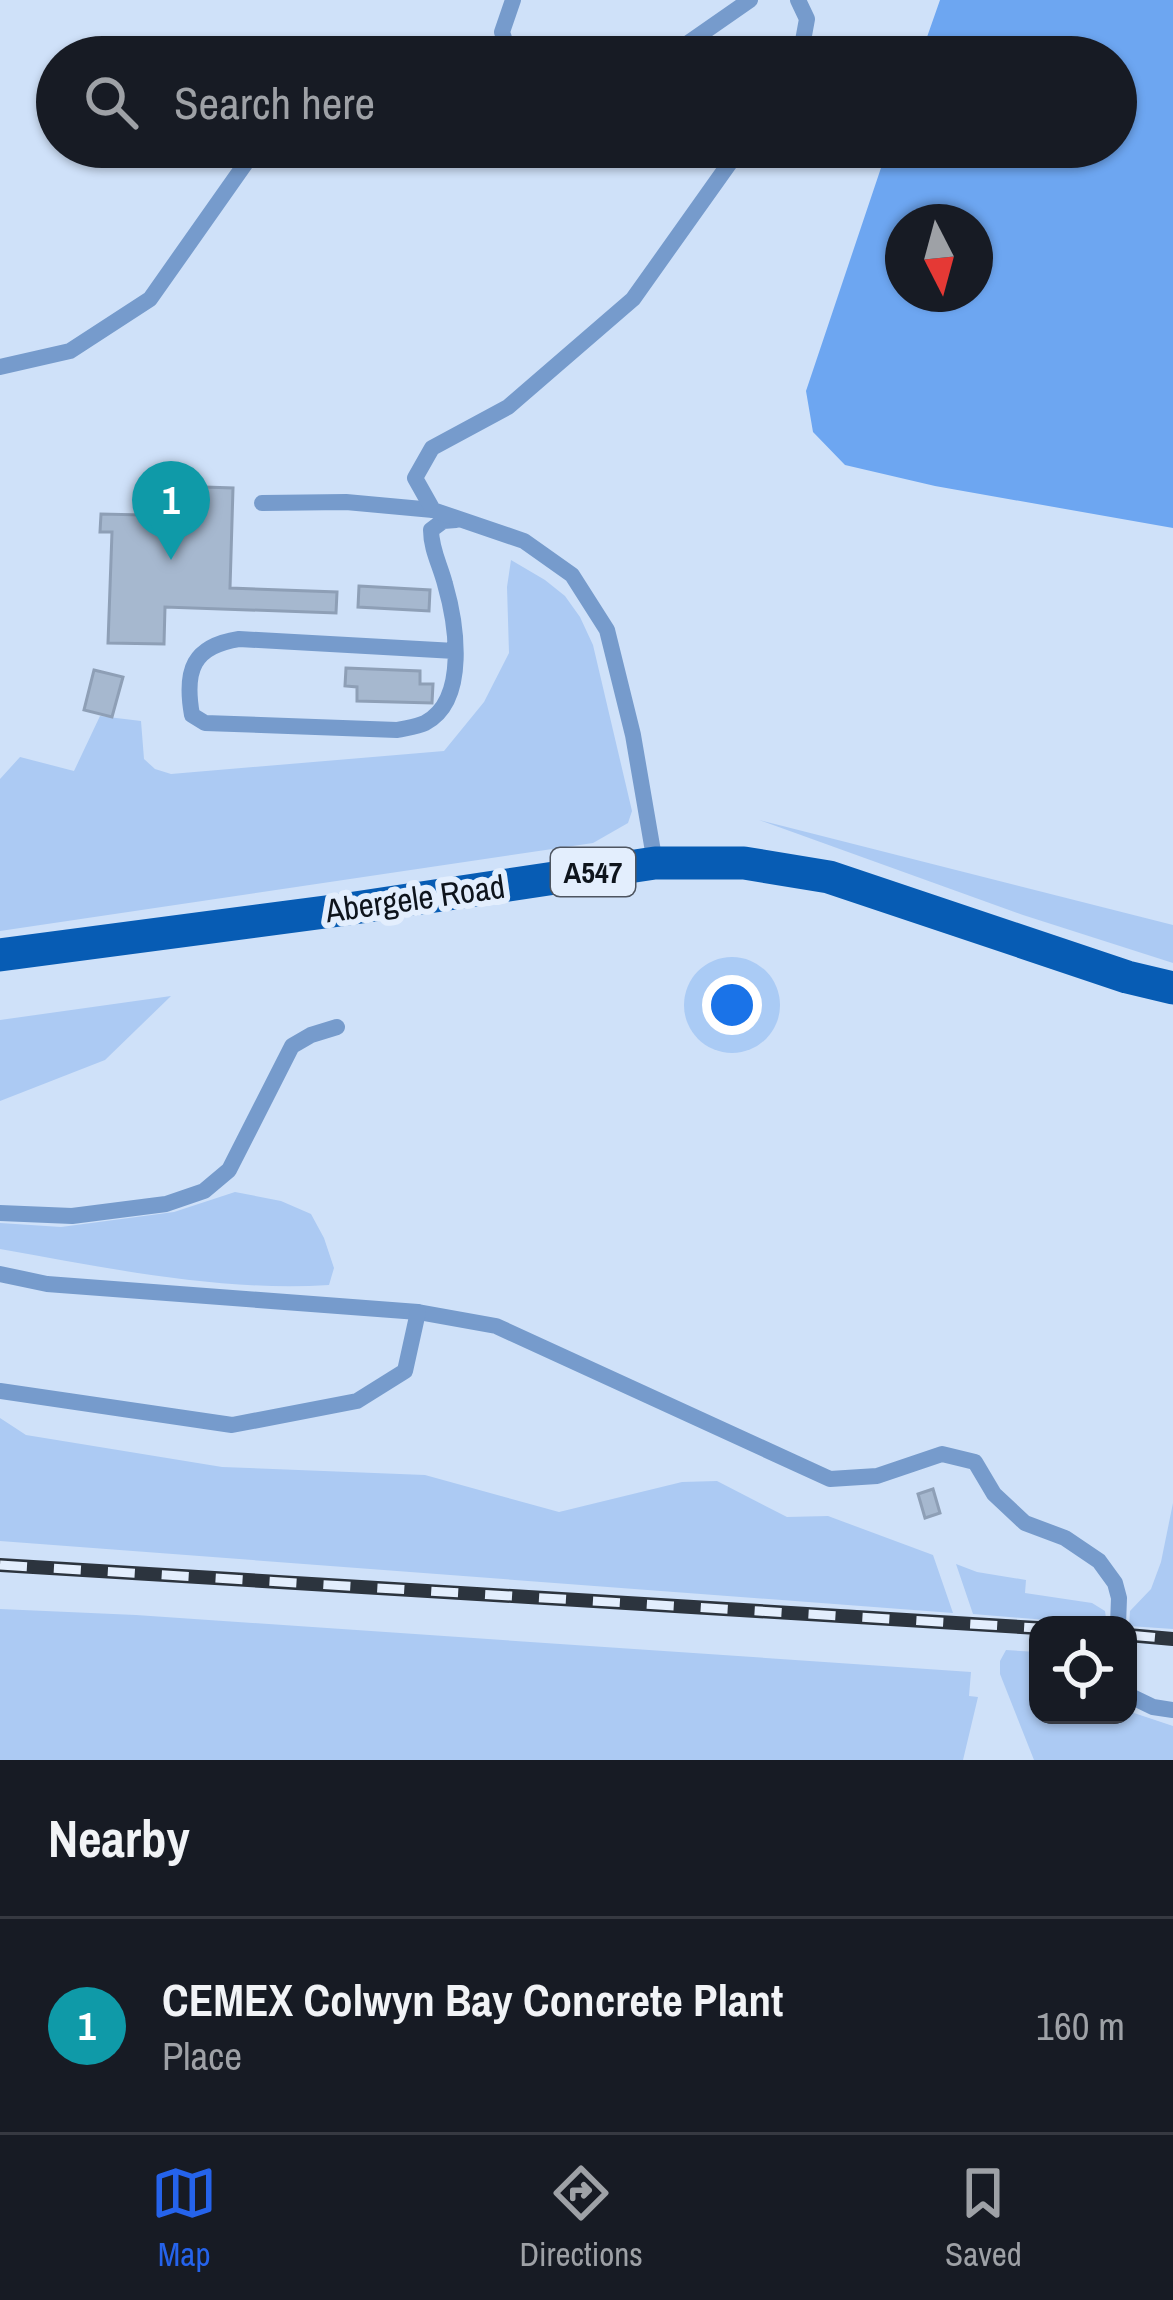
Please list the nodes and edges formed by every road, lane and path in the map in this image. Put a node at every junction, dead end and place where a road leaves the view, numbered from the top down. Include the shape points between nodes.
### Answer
1 (513, 0) edge
2 (750, 0) edge
3 (798, 0) edge
4 (503, 36) edge
5 (698, 36) edge
6 (803, 36) edge
7 (242, 168) edge
8 (726, 168) edge
9 (0, 367) edge
10 (262, 503) dead end
11 (434, 509) junction
12 (469, 520) junction
13 (455, 651) junction
14 (655, 863) junction
15 (0, 955) edge
16 (1173, 988) edge
17 (337, 1027) dead end
18 (0, 1213) edge
19 (0, 1274) edge
20 (418, 1312) junction
21 (0, 1390) edge
22 (1118, 1616) edge
23 (1137, 1699) edge
24 (1173, 1711) edge

1 - 4 lane
2 - 5 lane
3 - 6 lane
7 - 9 lane via 150,299 70,352
8 - 11 lane via 633,299 508,406 432,448 416,478
10 - 11 lane
11 - 12 lane
12 - 13 lane via 443,520 431,530
12 - 14 lane via 524,541 572,575 607,630
13 - 13 lane via 442,707 425,723 397,730 206,723 192,715 192,672 217,642
14 - 15 main road, Abergele Road / A547
14 - 16 main road, Abergele Road / A547 via 744,863 829,877
17 - 18 lane via 292,1046 229,1170 203,1191 72,1216
19 - 20 lane via 47,1285
20 - 21 lane via 405,1371 357,1401 232,1425
20 - 22 lane via 496,1327 830,1479 877,1476 942,1454 975,1462 1024,1523 1099,1562 1115,1583
23 - 24 lane

